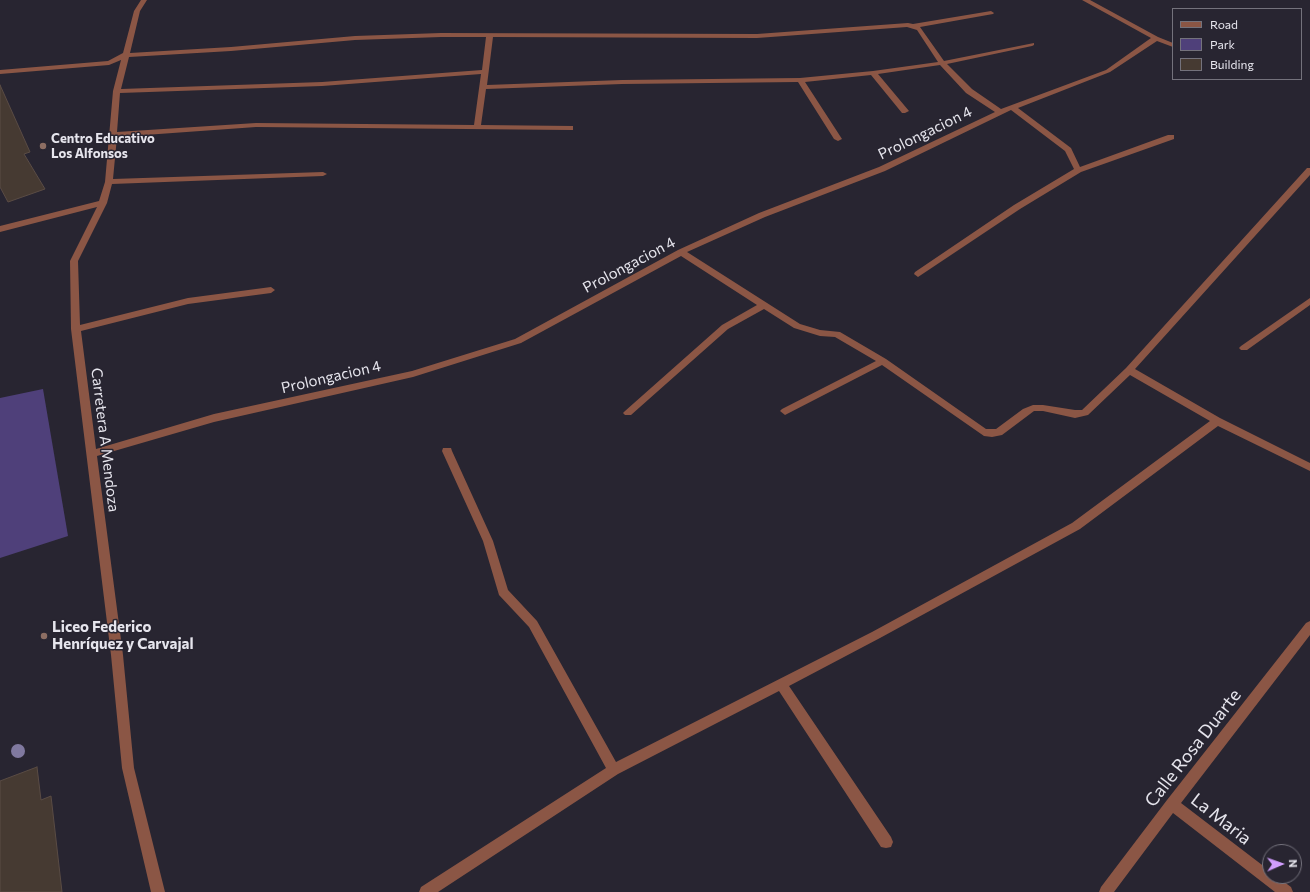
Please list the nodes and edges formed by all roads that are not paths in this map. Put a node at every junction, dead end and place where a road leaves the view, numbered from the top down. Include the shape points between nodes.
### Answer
1 (144, 0) edge
2 (1085, 0) edge
3 (991, 13) dead end
4 (914, 26) junction
5 (490, 35) junction
6 (1156, 38) junction
7 (1032, 44) dead end
8 (1172, 45) edge
9 (125, 55) junction
10 (942, 63) junction
11 (0, 72) edge
12 (485, 72) junction
13 (873, 73) junction
14 (800, 80) junction
15 (483, 87) junction
16 (117, 91) junction
17 (1013, 108) junction
18 (905, 111) dead end
19 (1000, 112) junction
20 (477, 127) junction
21 (570, 128) dead end
22 (113, 135) junction
23 (1171, 137) dead end
24 (838, 139) dead end
25 (1078, 170) junction
26 (1310, 170) edge
27 (322, 174) dead end
28 (109, 182) junction
29 (103, 203) junction
30 (0, 229) edge
31 (682, 252) junction
32 (918, 274) dead end
33 (271, 290) dead end
34 (1310, 301) edge
35 (764, 305) junction
36 (76, 329) junction
37 (1244, 348) dead end
38 (883, 362) junction
39 (1129, 370) junction
40 (785, 411) dead end
41 (628, 412) dead end
42 (1217, 420) junction
43 (447, 451) dead end
44 (92, 454) junction
45 (1310, 467) edge
46 (1310, 626) edge
47 (781, 684) junction
48 (614, 770) junction
49 (1172, 804) junction
50 (886, 842) dead end
51 (158, 892) edge
52 (426, 892) edge
53 (1106, 892) edge
54 (1286, 892) edge

1 - 9 street, Carretera A Mendoza via 137,10
2 - 6 street
3 - 4 street
4 - 5 street via 900,24 757,36
4 - 10 street via 919,29
5 - 9 street via 355,38
5 - 12 street
6 - 8 street
6 - 17 street, Prolongacion 4 via 1108,71
7 - 10 street
9 - 11 street via 109,63
9 - 16 street, Carretera A Mendoza
10 - 13 street
10 - 19 street via 969,91
12 - 15 street
12 - 16 street via 322,84
13 - 14 street
13 - 18 street
14 - 15 street
14 - 24 street
15 - 20 street
16 - 22 street, Carretera A Mendoza
17 - 19 street, Prolongacion 4
17 - 25 street via 1068,150
19 - 31 street, Prolongacion 4 via 882,170 762,215
20 - 21 street
20 - 22 street via 256,125
22 - 28 street, Carretera A Mendoza
23 - 25 street
25 - 32 street via 1017,207
26 - 39 street
27 - 28 street
28 - 29 street, Carretera A Mendoza
29 - 30 street
29 - 36 street, Carretera A Mendoza via 74,261
31 - 35 street
31 - 44 street, Prolongacion 4 via 518,340 413,374 214,418
33 - 36 street via 188,301
34 - 37 street
35 - 38 street via 797,326 820,333 837,334
35 - 41 street via 725,327
36 - 44 street, Carretera A Mendoza
38 - 39 street via 984,432 992,433 1000,432 1026,410 1033,408 1075,414 1085,412
38 - 40 street
39 - 42 street
42 - 45 street
42 - 47 street via 1076,526
43 - 48 street via 488,541 503,592 533,624
44 - 51 street, Carretera A Mendoza via 128,768
46 - 49 street, Calle Rosa Duarte
47 - 48 street
47 - 50 street
48 - 52 street
49 - 53 street, Calle Rosa Duarte
49 - 54 street, La Maria

